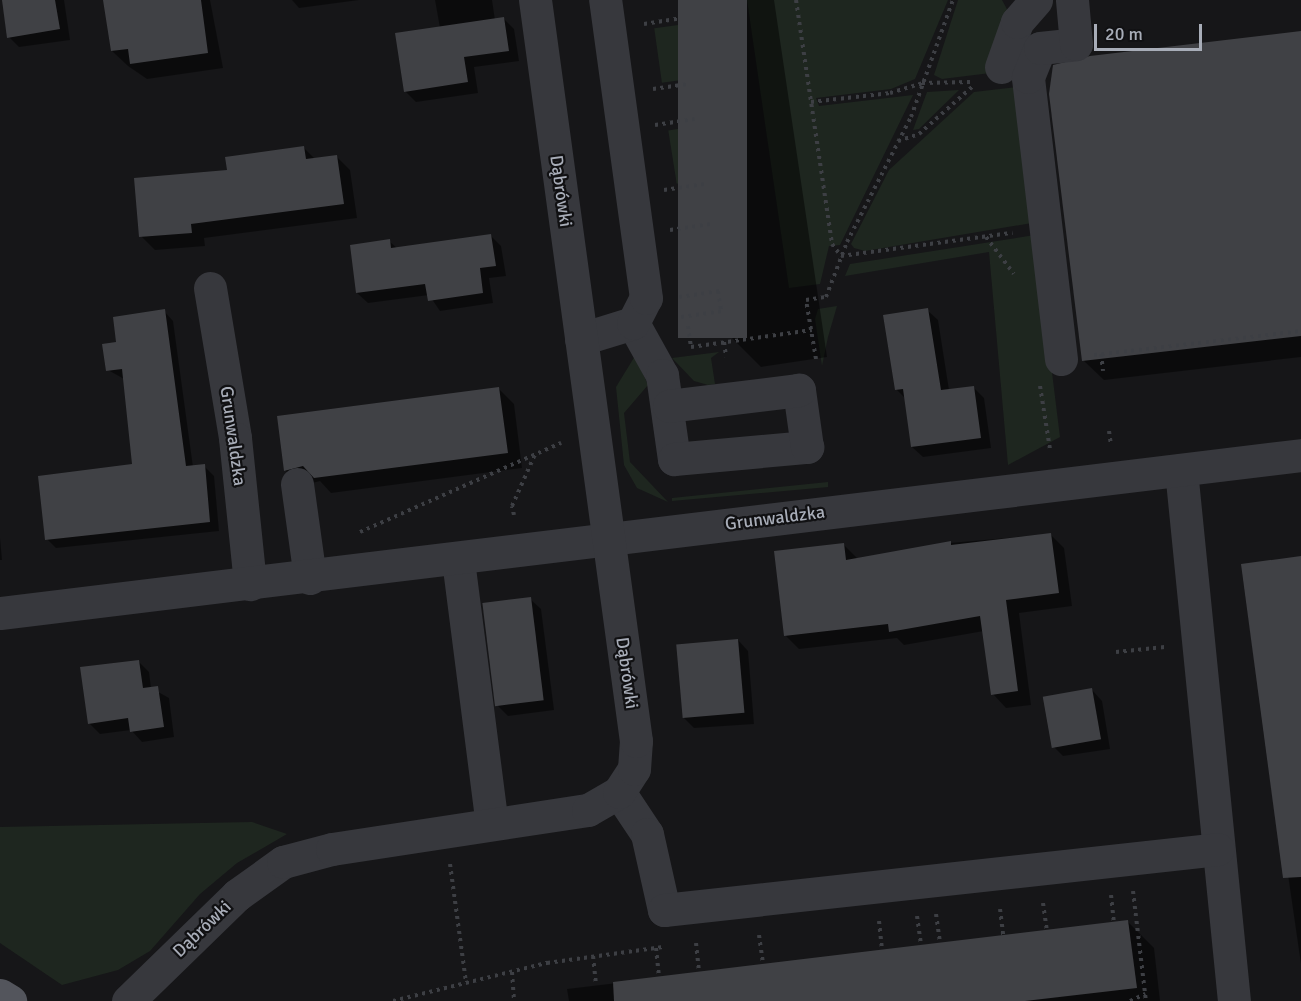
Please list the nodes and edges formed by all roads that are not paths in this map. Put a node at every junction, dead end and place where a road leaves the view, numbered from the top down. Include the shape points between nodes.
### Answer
1 (535, 0) edge
2 (605, 0) edge
3 (1036, 0) edge
4 (1072, 0) edge
5 (1002, 75) junction
6 (210, 288) dead end
7 (633, 323) junction
8 (581, 339) junction
9 (1061, 359) road end
10 (669, 406) dead end
11 (1301, 455) edge
12 (1181, 470) junction
13 (297, 484) dead end
14 (608, 538) junction
15 (458, 560) junction
16 (308, 567) junction
17 (250, 584) junction
18 (0, 614) edge
19 (619, 792) junction
20 (492, 824) junction
21 (1218, 849) junction
22 (0, 995) edge
23 (10, 1001) edge
24 (128, 1001) edge
25 (1234, 1001) edge

1 - 8 street, Dąbrówki
2 - 7 street via 646,298
3 - 5 street via 1017,22
4 - 5 street via 1076,44 1040,48
5 - 9 street via 1044,229
6 - 17 street, Grunwaldzka via 235,438
7 - 8 street
7 - 10 street via 653,352
8 - 14 street, Dąbrówki
11 - 12 street, Grunwaldzka
12 - 14 street, Grunwaldzka
12 - 21 street
13 - 16 street
14 - 15 street, Grunwaldzka
14 - 19 street, Dąbrówki via 636,751 634,769
15 - 16 street, Grunwaldzka
15 - 20 street
16 - 17 street, Grunwaldzka
17 - 18 street, Grunwaldzka
19 - 20 street, Dąbrówki via 579,812
19 - 21 street via 647,834 664,910
20 - 24 street, Dąbrówki via 332,849 283,862 237,895
21 - 25 street
22 - 23 main road

